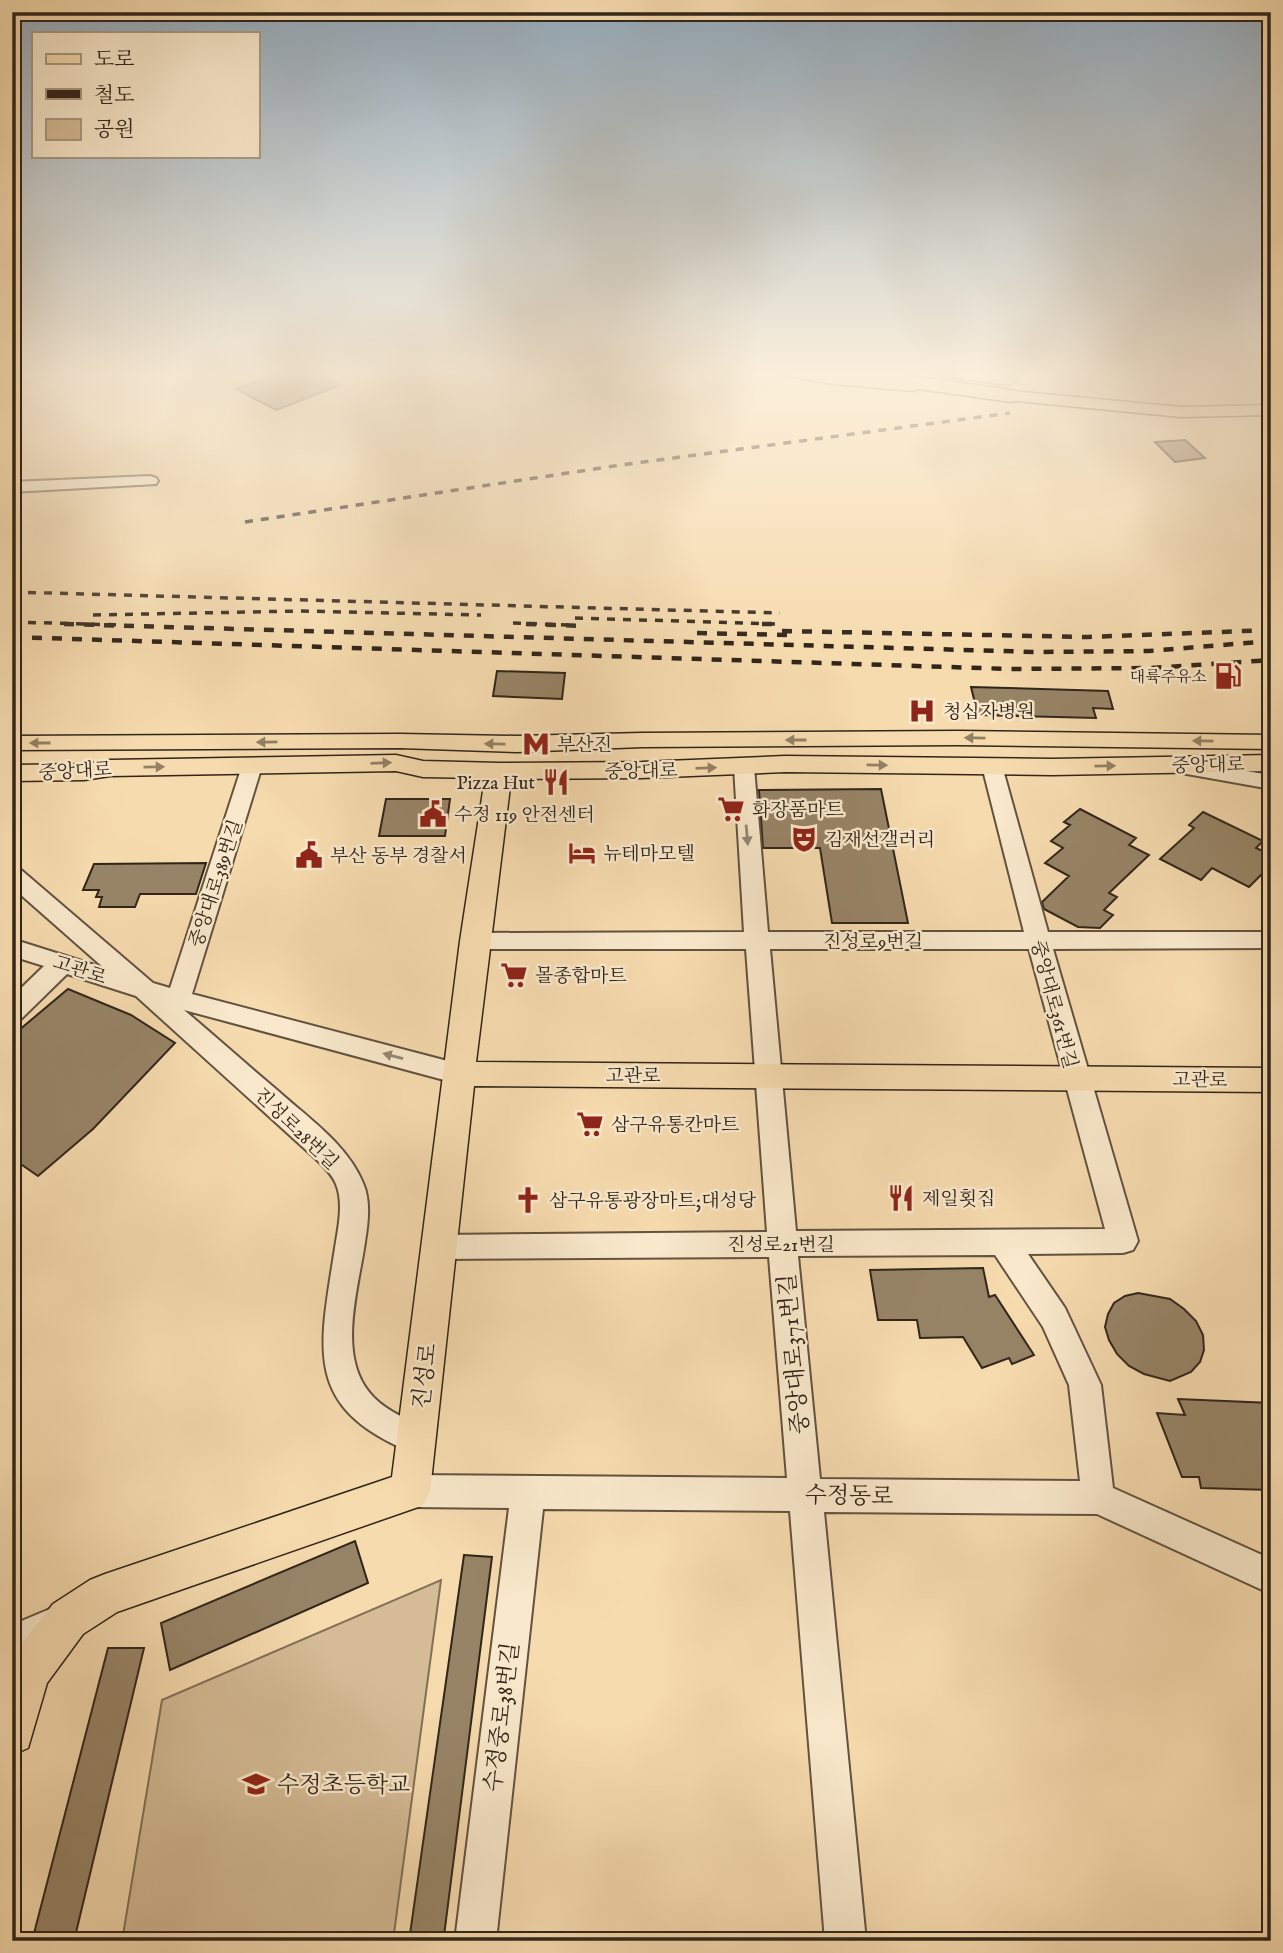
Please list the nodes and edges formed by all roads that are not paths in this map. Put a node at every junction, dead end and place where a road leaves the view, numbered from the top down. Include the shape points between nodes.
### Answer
1 (150, 481) dead end
2 (12, 487) edge
3 (1271, 742) edge
4 (12, 743) edge
5 (1271, 763) edge
6 (1166, 765) junction
7 (252, 766) junction
8 (992, 766) junction
9 (744, 767) junction
10 (499, 771) junction
11 (12, 773) edge
12 (1271, 782) edge
13 (12, 874) edge
14 (1271, 940) edge
15 (475, 941) junction
16 (756, 941) junction
17 (1038, 941) junction
18 (12, 947) edge
19 (62, 964) junction
20 (145, 990) junction
21 (178, 1000) junction
22 (12, 1012) edge
23 (459, 1074) junction
24 (768, 1076) junction
25 (1075, 1078) junction
26 (1271, 1080) edge
27 (1123, 1241) joint
28 (1003, 1242) junction
29 (783, 1244) junction
30 (439, 1247) junction
31 (416, 1438) junction
32 (410, 1491) junction
33 (528, 1492) junction
34 (806, 1495) junction
35 (1098, 1498) junction
36 (1271, 1577) edge
37 (68, 1619) junction
38 (12, 1643) edge
39 (12, 1732) edge
40 (475, 1941) edge
41 (846, 1941) edge

1 - 2 street
3 -> 4 main road, 중앙대로 via 958,738 517,744
5 - 6 main road, 중앙대로
8 -> 6 main road, 중앙대로
6 - 12 street
7 -> 10 main road, 중앙대로 via 396,763 423,769
11 -> 7 main road, 중앙대로
7 - 21 street, 중앙대로389번길
9 -> 8 main road, 중앙대로
8 - 17 street, 중앙대로361번길
10 -> 9 main road, 중앙대로
9 -> 16 street, 중앙대로371번길
10 - 15 main road, 진성로
13 - 20 street, 진성로28번길
14 - 17 street, 진성로9번길
15 - 16 street, 진성로9번길
15 - 23 main road, 진성로
16 - 17 street, 진성로9번길
16 - 24 street, 중앙대로371번길
17 - 25 street, 중앙대로361번길
18 - 19 street, 고관로
19 - 20 street, 고관로
19 - 22 street
20 - 21 street, 고관로
20 - 31 street, 진성로28번길 via 332,1157 350,1185 354,1217 336,1352 343,1385 364,1411 387,1427
23 -> 21 street, 고관로
23 - 24 main road, 고관로
23 - 30 main road, 진성로
24 - 25 main road, 고관로
24 - 29 street, 중앙대로371번길
25 - 26 main road, 고관로
25 - 27 street, 중앙대로361번길
27 - 28 street, 진성로21번길
28 - 29 street, 진성로21번길
28 - 35 street via 1054,1318 1085,1385
29 - 30 street, 진성로21번길
29 - 34 street, 중앙대로371번길
30 - 31 main road, 진성로
31 - 32 main road, 진성로
32 - 33 street, 수정동로
32 - 37 main road via 105,1595
33 - 34 street, 수정동로
33 - 40 street, 수정중로38번길
34 - 35 street, 수정동로
34 - 41 street, 중앙대로371번길
35 - 36 street, 수정동로
37 - 38 street
37 - 39 main road via 28,1672

